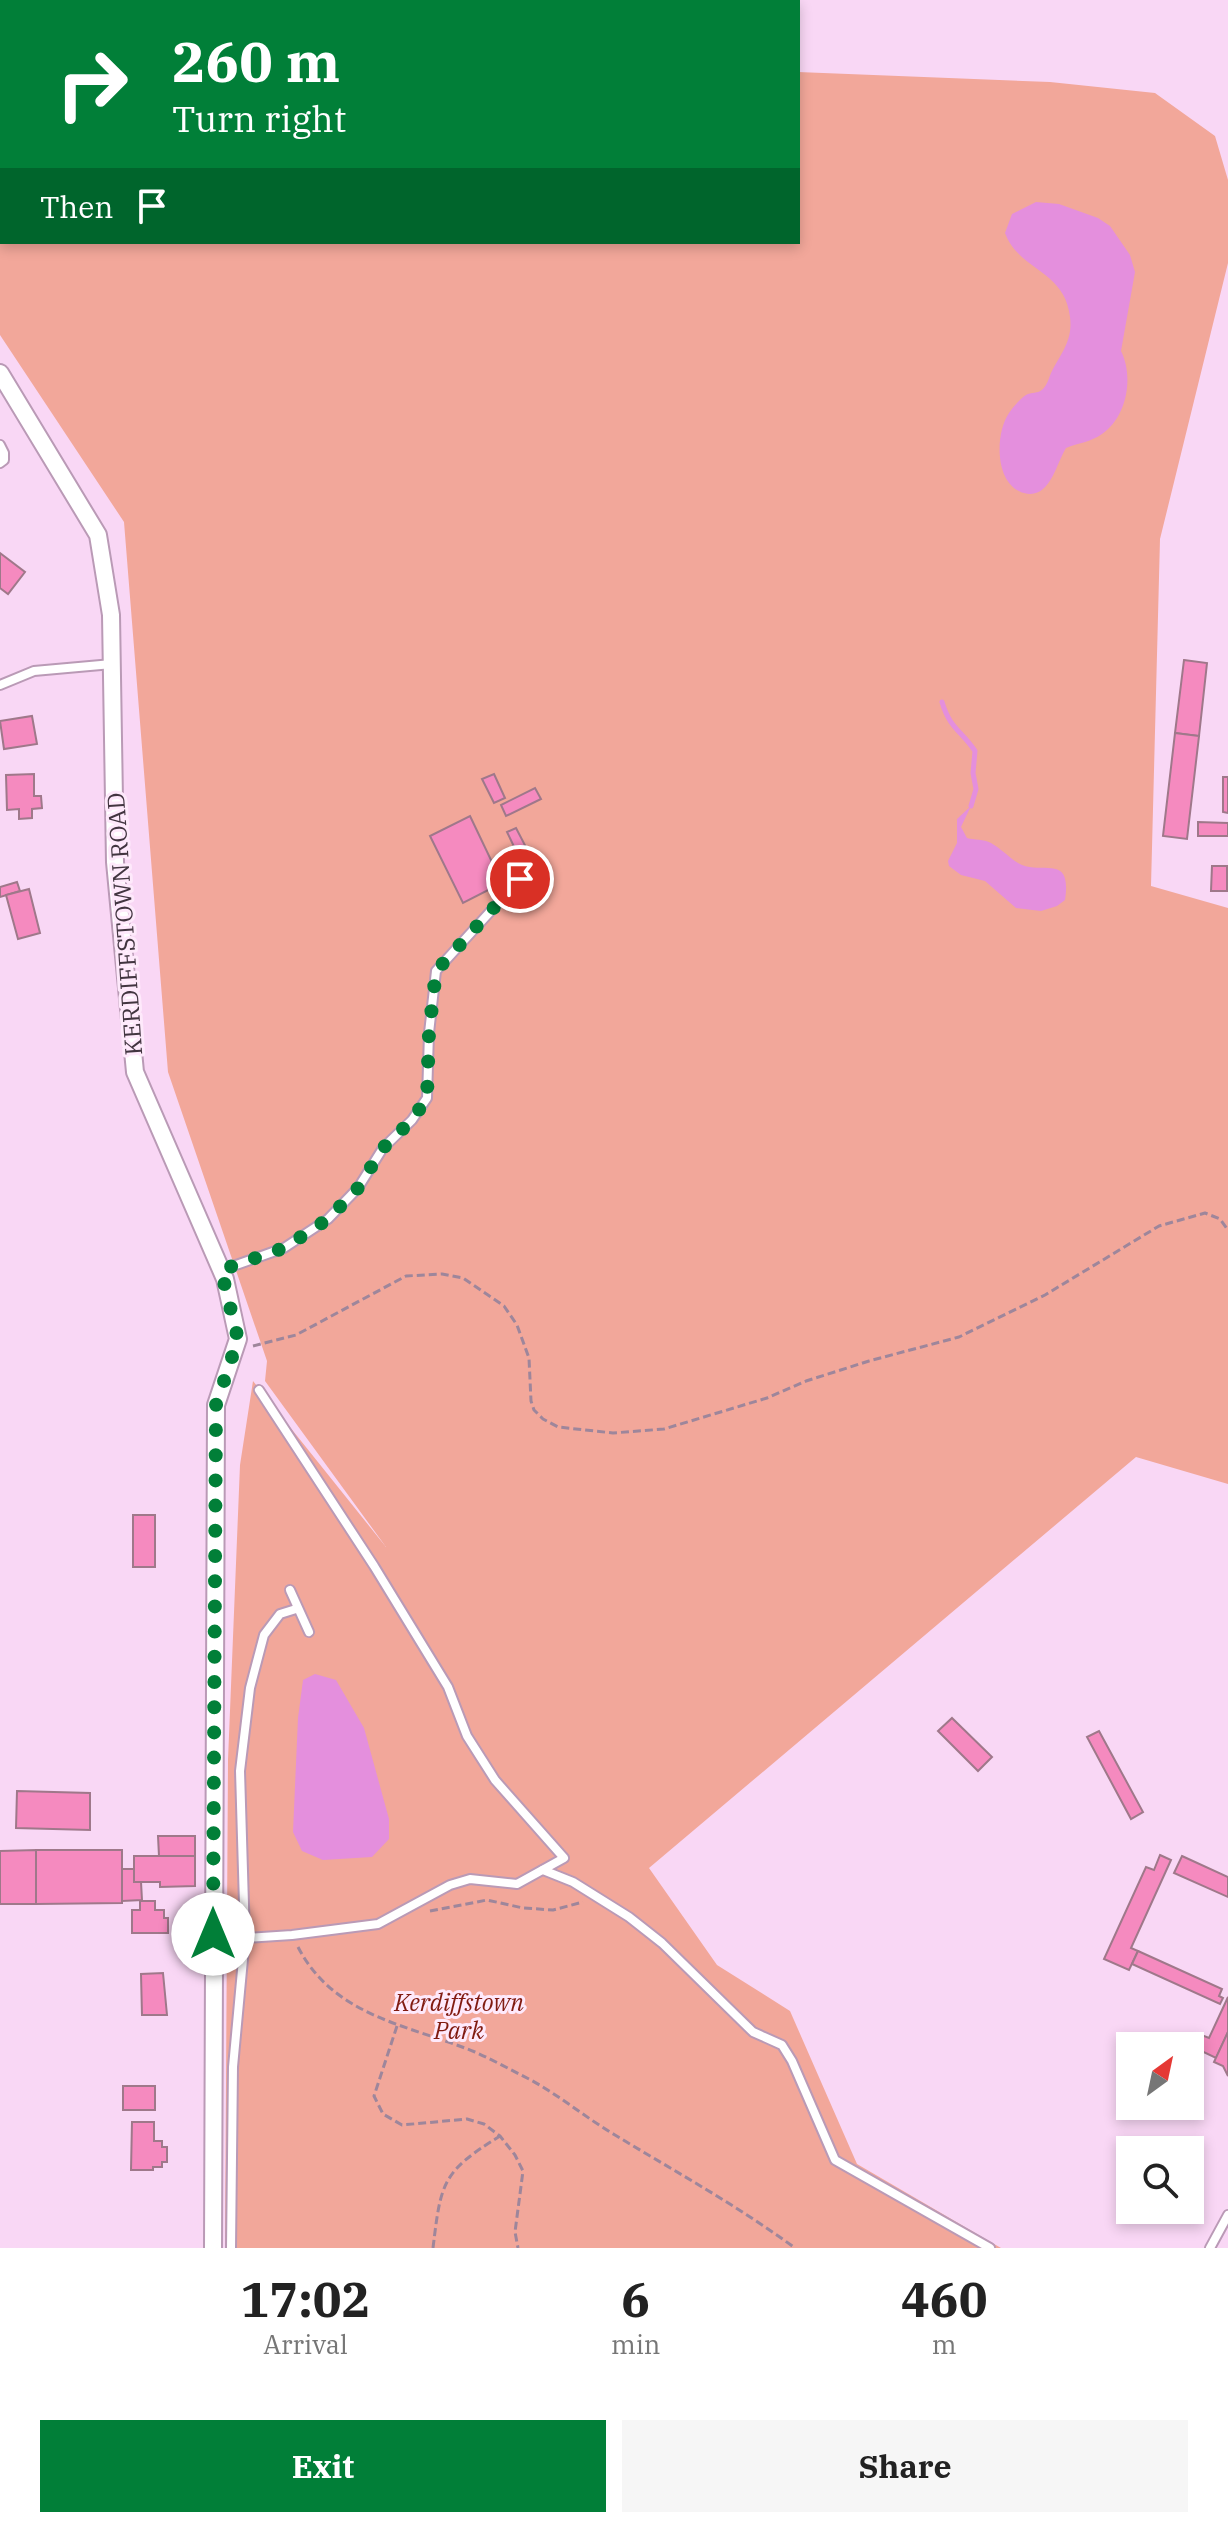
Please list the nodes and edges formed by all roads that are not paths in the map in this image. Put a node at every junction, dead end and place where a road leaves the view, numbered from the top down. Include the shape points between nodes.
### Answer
1 (0, 373) edge
2 (7, 398) edge
3 (0, 445) edge
4 (0, 463) edge
5 (112, 664) junction
6 (0, 685) edge
7 (520, 879) dead end
8 (221, 1270) junction
9 (259, 1390) dead end
10 (290, 1590) dead end
11 (296, 1609) junction
12 (309, 1632) dead end
13 (543, 1870) junction
14 (245, 1938) junction
15 (1228, 2215) edge
16 (213, 2248) edge
17 (231, 2248) edge
18 (990, 2248) edge
19 (1210, 2248) edge

1 - 2 street, KERDIFFSTOWN ROAD
2 - 5 street, KERDIFFSTOWN ROAD via 98,535 111,615
3 - 4 lane
5 - 6 lane via 34,671
5 - 8 street, KERDIFFSTOWN ROAD via 115,862 135,1072
7 - 8 lane via 436,971 427,1098 412,1120 328,1219 284,1248
8 - 16 street, KERDIFFSTOWN ROAD via 238,1339 216,1405
9 - 13 lane via 448,1687 467,1736 495,1780 564,1858
10 - 11 lane
11 - 12 lane
11 - 14 lane via 280,1614 264,1635 250,1688 240,1771
13 - 14 lane via 517,1884 470,1879 450,1885 378,1924
13 - 18 lane via 598,1896 662,1943 753,2032 782,2045 835,2160
14 - 17 lane via 233,2067
15 - 19 lane

